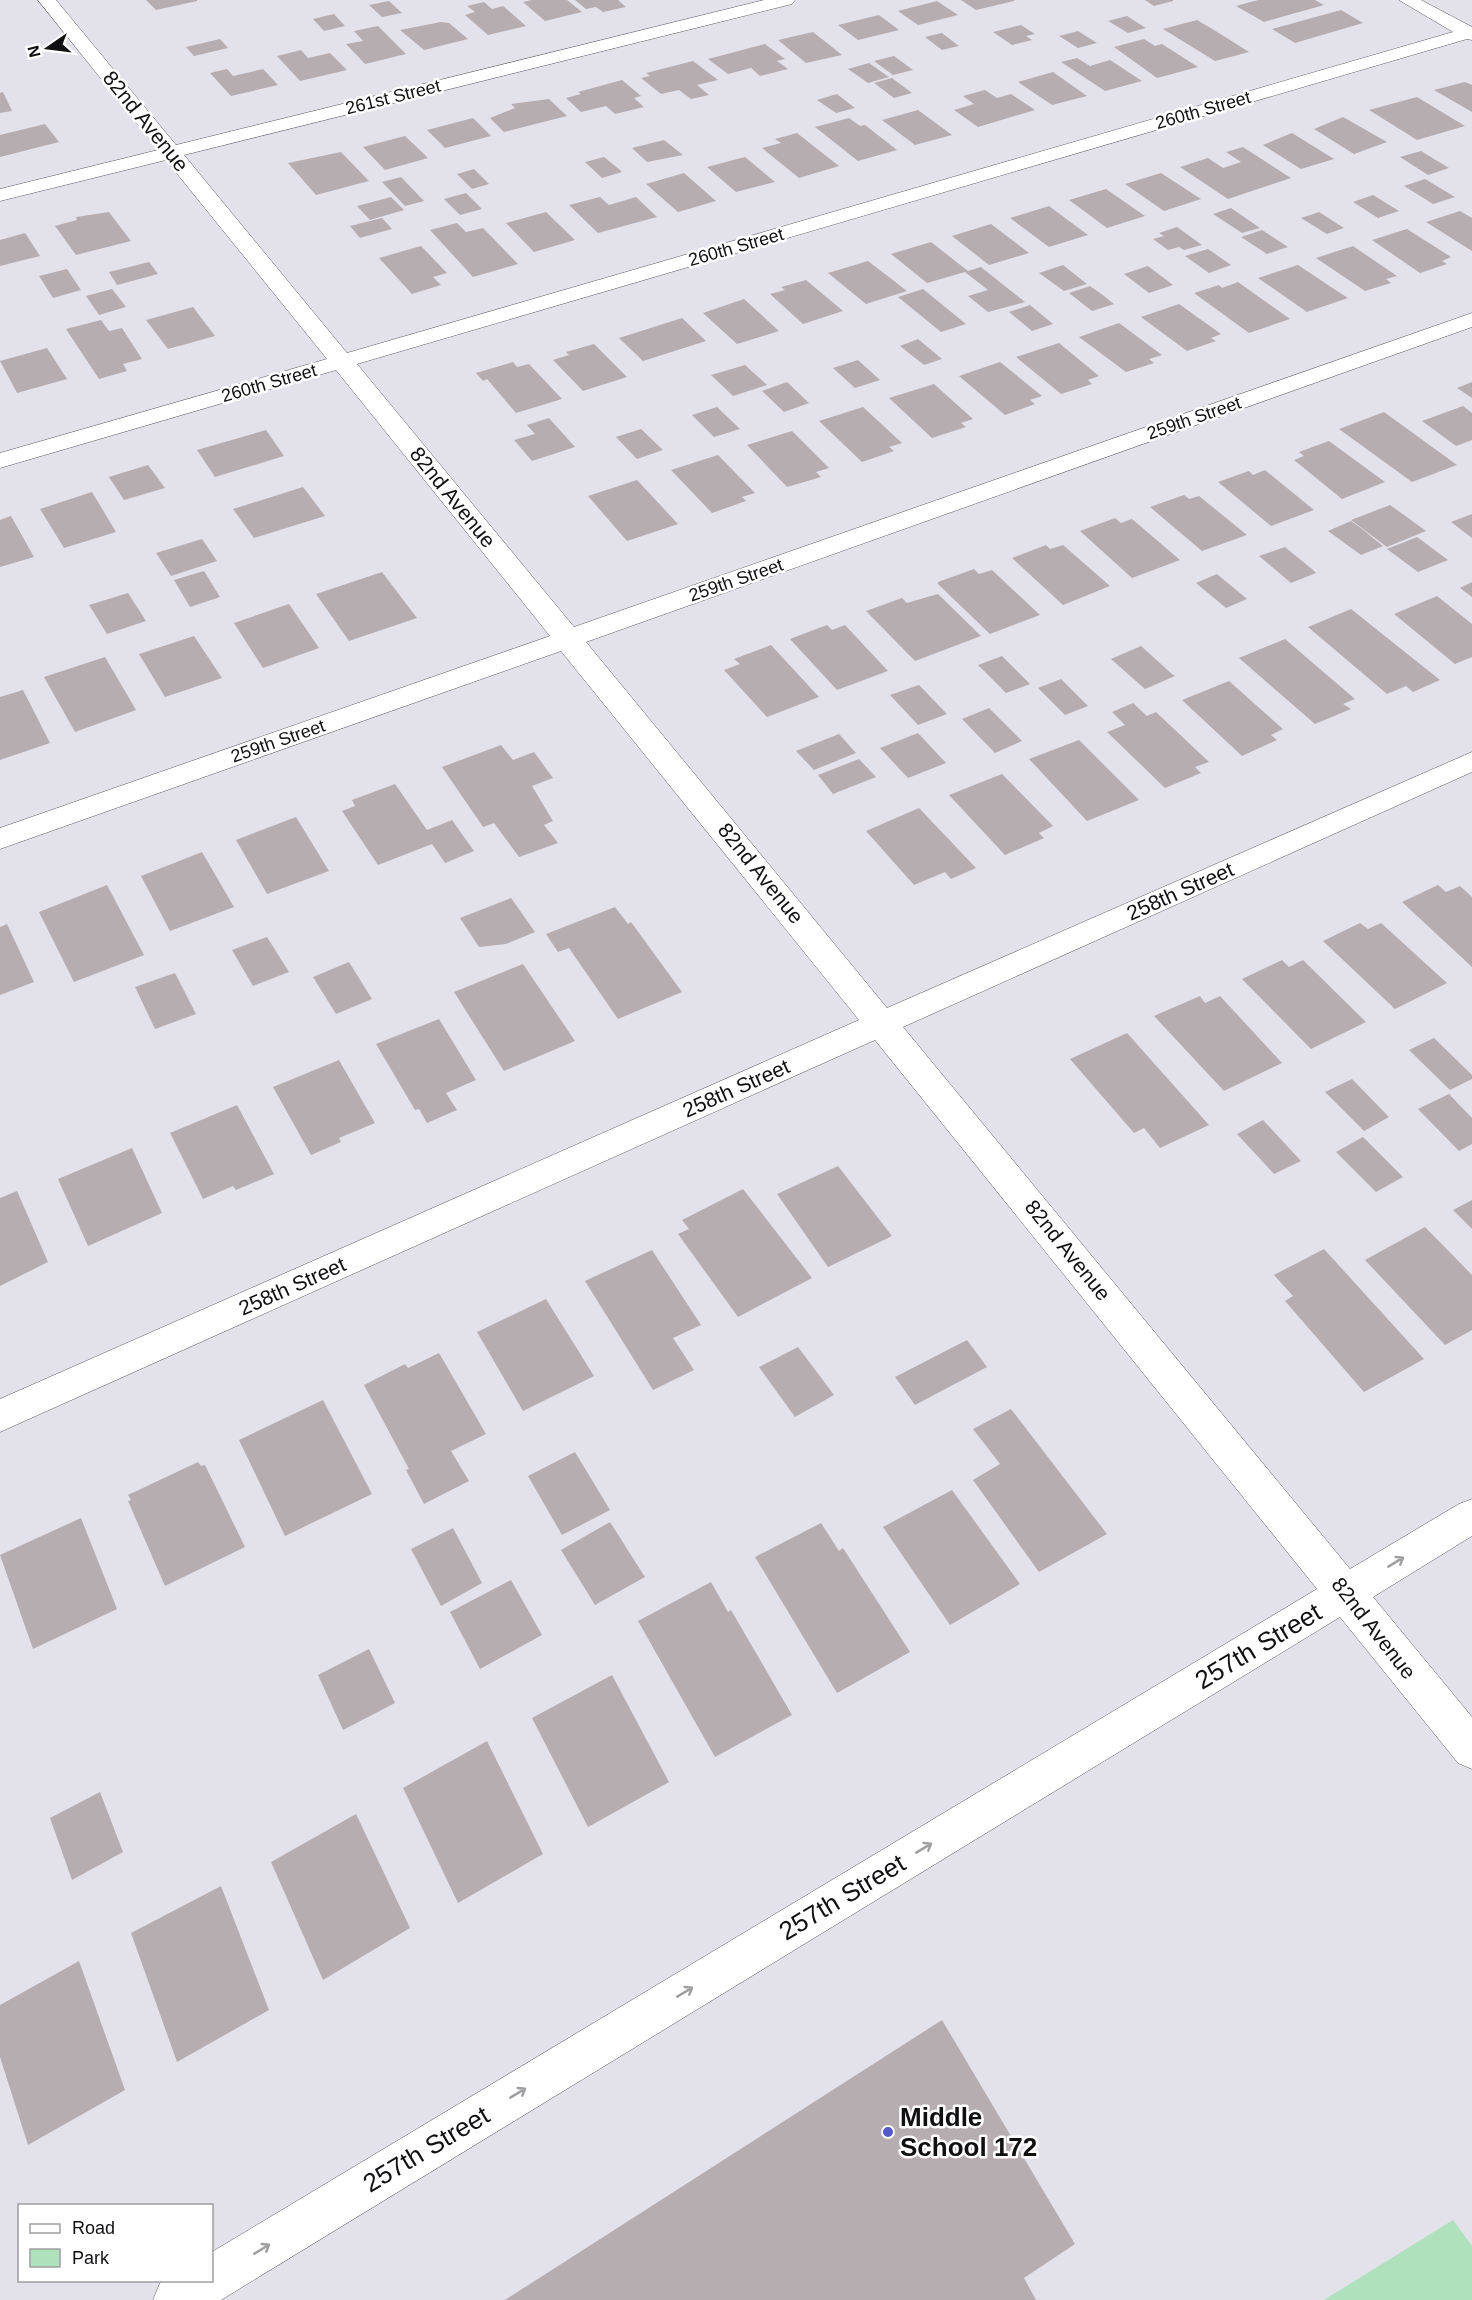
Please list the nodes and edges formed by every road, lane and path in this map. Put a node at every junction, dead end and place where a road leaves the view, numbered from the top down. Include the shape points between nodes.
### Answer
1 (47, 0) edge
2 (786, 0) edge
3 (1408, 0) edge
4 (1471, 33) edge
5 (172, 152) junction
6 (0, 195) edge
7 (1472, 320) edge
8 (343, 361) junction
9 (0, 461) edge
10 (569, 638) junction
11 (1472, 760) edge
12 (0, 839) edge
13 (883, 1023) junction
14 (0, 1416) edge
15 (1472, 1516) edge
16 (1346, 1592) junction
17 (1472, 1749) edge
18 (213, 2278) edge
19 (207, 2282) edge
20 (177, 2300) edge

1 - 5 street, 82nd Avenue
2 - 5 street, 261st Street
3 - 4 street
4 - 8 street, 260th Street
5 - 6 street, 261st Street
5 - 8 street, 82nd Avenue
7 - 10 street, 259th Street
8 - 9 street, 260th Street
8 - 10 street, 82nd Avenue
10 - 12 street, 259th Street
10 - 13 street, 82nd Avenue
11 - 13 street, 258th Street
13 - 14 street, 258th Street
13 - 16 street, 82nd Avenue
16 -> 15 street, 257th Street
16 - 17 street, 82nd Avenue
18 -> 16 street, 257th Street
19 - 20 street, 257th Street

